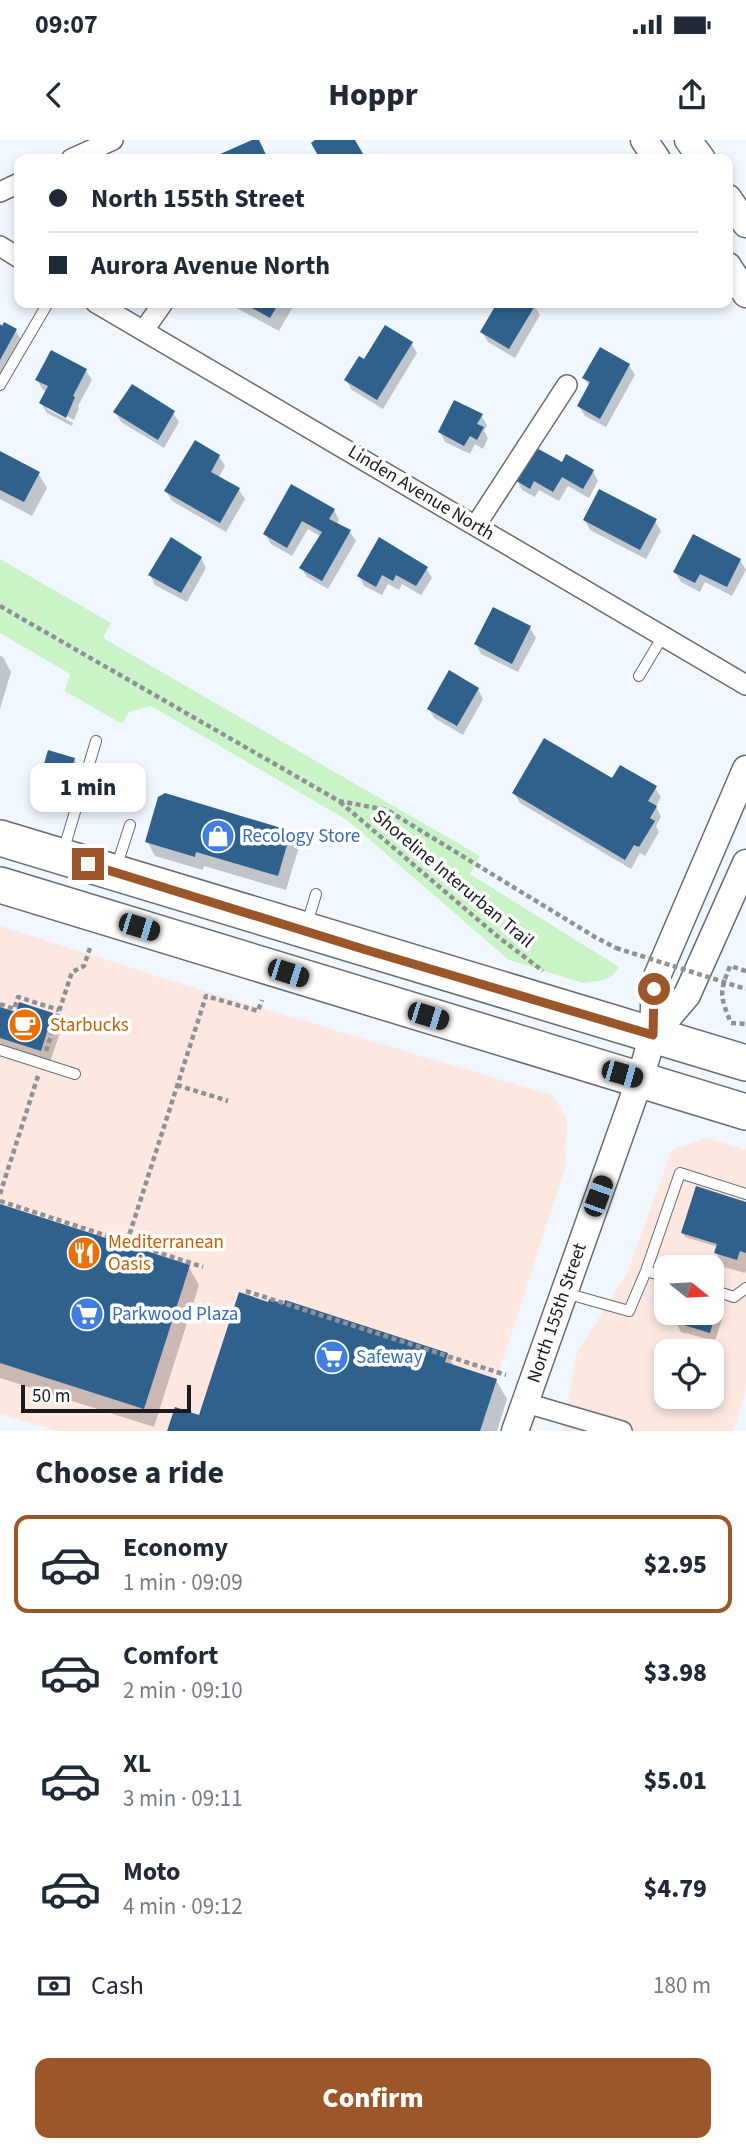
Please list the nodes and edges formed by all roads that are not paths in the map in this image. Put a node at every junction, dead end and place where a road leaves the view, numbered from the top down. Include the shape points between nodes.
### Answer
1 (113, 140) edge
2 (82, 154) edge
3 (733, 206) edge
4 (746, 225) edge
5 (733, 274) edge
6 (746, 294) edge
7 (45, 308) edge
8 (105, 308) edge
9 (159, 308) edge
10 (144, 330) junction
11 (0, 385) edge
12 (567, 385) dead end
13 (476, 525) junction
14 (663, 636) junction
15 (639, 676) dead end
16 (746, 685) edge
17 (96, 741) dead end
18 (746, 769) edge
19 (130, 825) dead end
20 (0, 838) edge
21 (61, 856) junction
22 (746, 863) edge
23 (115, 872) junction
24 (0, 885) edge
25 (316, 894) dead end
26 (305, 931) junction
27 (653, 1035) junction
28 (0, 1050) edge
29 (746, 1063) edge
30 (75, 1074) dead end
31 (640, 1079) junction
32 (746, 1112) edge
33 (746, 1194) edge
34 (646, 1271) junction
35 (654, 1273) edge
36 (746, 1289) edge
37 (564, 1293) junction
38 (724, 1294) edge
39 (526, 1402) junction
40 (589, 1426) edge
41 (515, 1431) edge
42 (622, 1431) edge

1 - 2 street
3 - 4 main road
5 - 6 main road
7 - 11 lane
8 - 10 street, Linden Avenue North
9 - 10 street
10 - 13 street, Linden Avenue North
12 - 13 street
13 - 14 street, Linden Avenue North
14 - 15 lane
14 - 16 street, Linden Avenue North
17 - 21 lane
18 - 27 main road, North 155th Street via 655,981
19 - 23 lane
20 - 21 highway
21 - 23 highway
22 - 27 main road, North 155th Street via 687,995
23 - 26 highway
24 - 31 highway
25 - 26 lane
26 - 27 highway
27 - 29 highway
27 - 31 main road, North 155th Street
28 - 30 lane
31 - 32 highway
31 - 37 main road, North 155th Street
33 - 34 lane via 680,1173
34 - 35 lane
34 - 37 lane via 629,1311
36 - 38 lane via 734,1297
37 - 39 main road, North 155th Street
39 - 40 street
39 - 41 main road, North 155th Street
40 - 42 street

